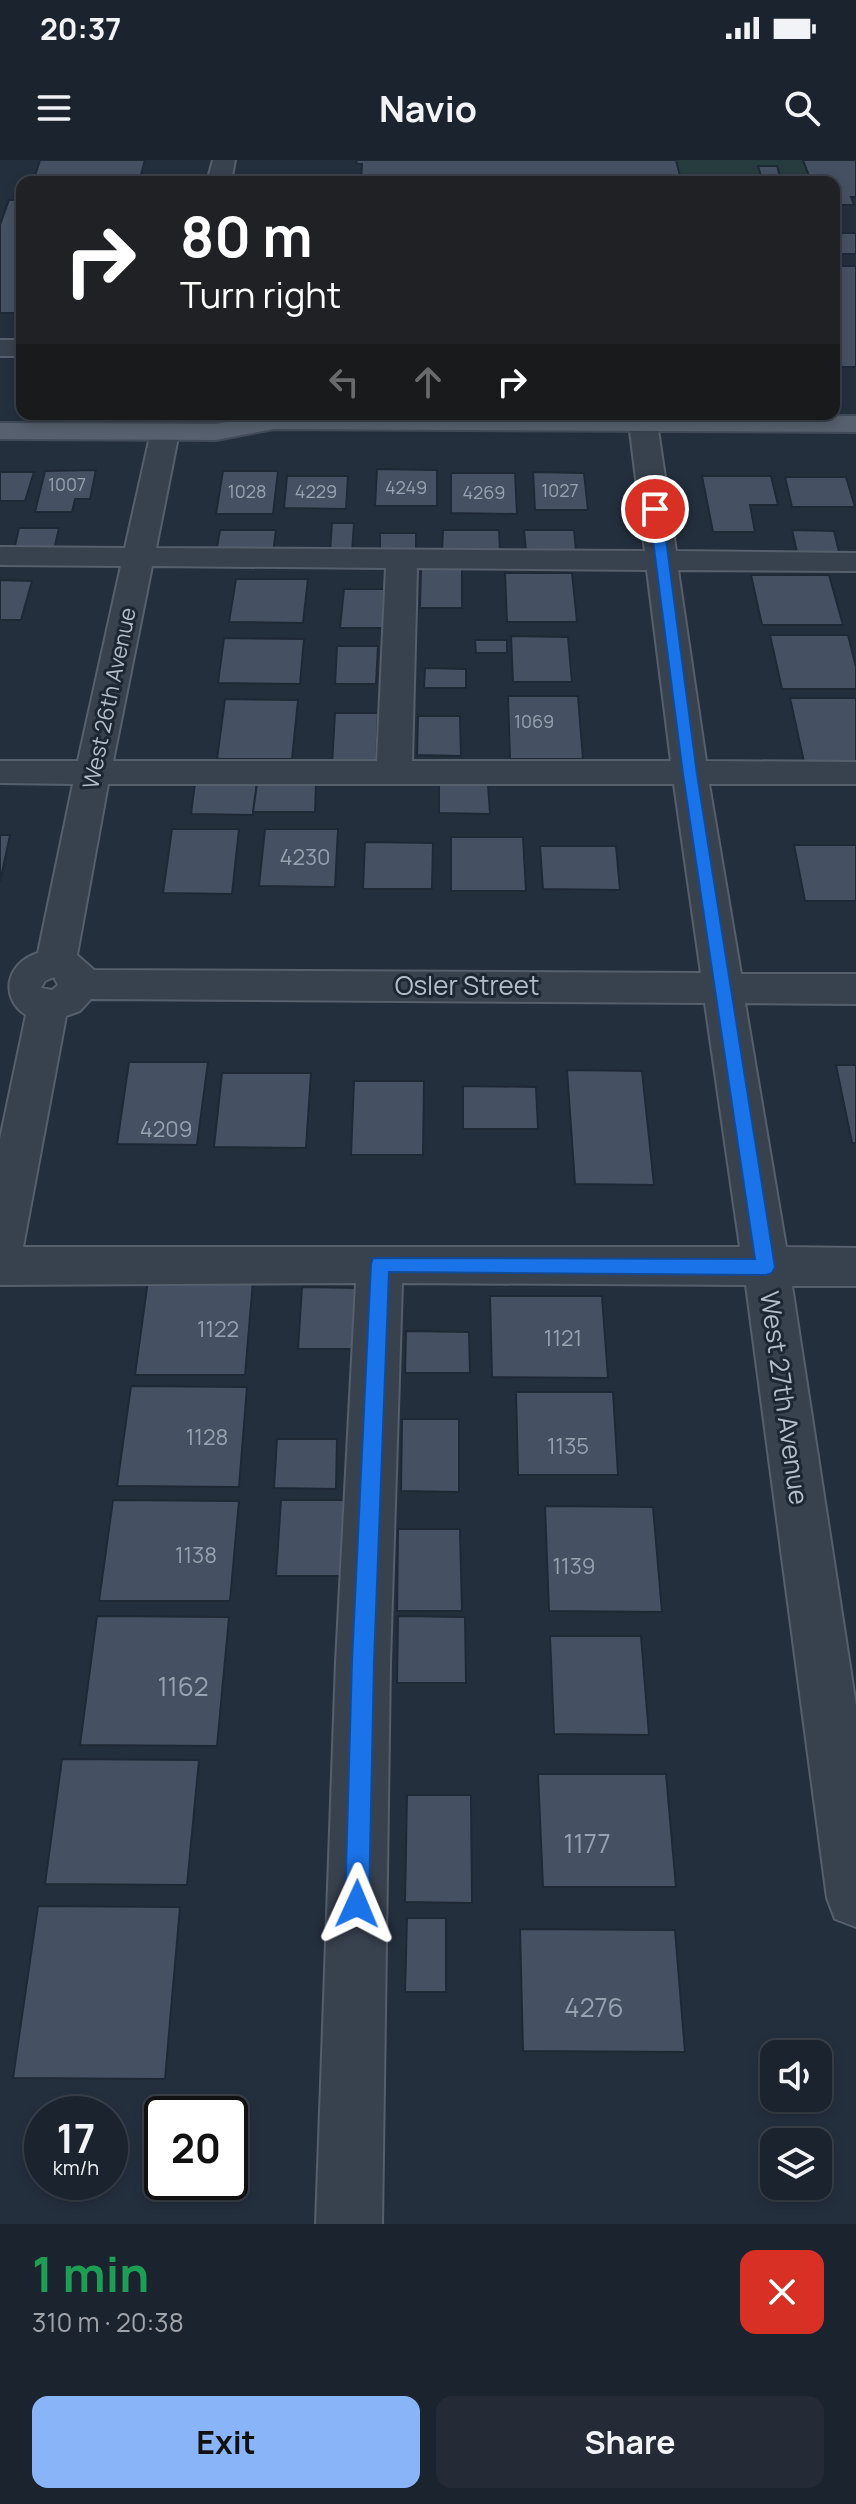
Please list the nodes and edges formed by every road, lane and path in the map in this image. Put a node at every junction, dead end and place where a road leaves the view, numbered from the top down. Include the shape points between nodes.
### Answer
1 (270, 420) edge
2 (274, 421) junction
3 (643, 423) junction
4 (856, 424) edge
5 (0, 431) edge
6 (165, 432) junction
7 (0, 556) edge
8 (139, 556) junction
9 (402, 559) junction
10 (663, 562) junction
11 (856, 562) edge
12 (93, 771) junction
13 (0, 772) edge
14 (394, 772) junction
15 (856, 773) edge
16 (690, 774) junction
17 (41, 984) edge
18 (723, 988) junction
19 (856, 989) edge
20 (0, 1247) edge
21 (380, 1264) junction
22 (0, 1266) edge
23 (766, 1267) junction
24 (856, 1267) edge
25 (856, 1898) edge
26 (349, 2224) edge

1 - 2 main road
2 - 3 main road
2 - 6 main road via 216,432
3 - 4 main road
3 - 10 street, West 27th Avenue
5 - 6 main road
6 - 8 street, West 26th Avenue
7 - 8 street
8 - 9 street
8 - 12 street, West 26th Avenue
9 - 10 street
9 - 14 street
10 - 11 street
10 - 16 street, West 27th Avenue
12 - 13 street
12 - 14 street
12 - 17 street, West 26th Avenue
14 - 16 street
15 - 16 street
16 - 18 street, West 27th Avenue
17 - 18 street, Osler Street
17 - 20 street, West 26th Avenue
18 - 19 street, Osler Street
18 - 23 street, West 27th Avenue
21 - 22 street
21 - 23 street
21 - 26 street via 363,1662
23 - 24 street
23 - 25 street, West 27th Avenue

